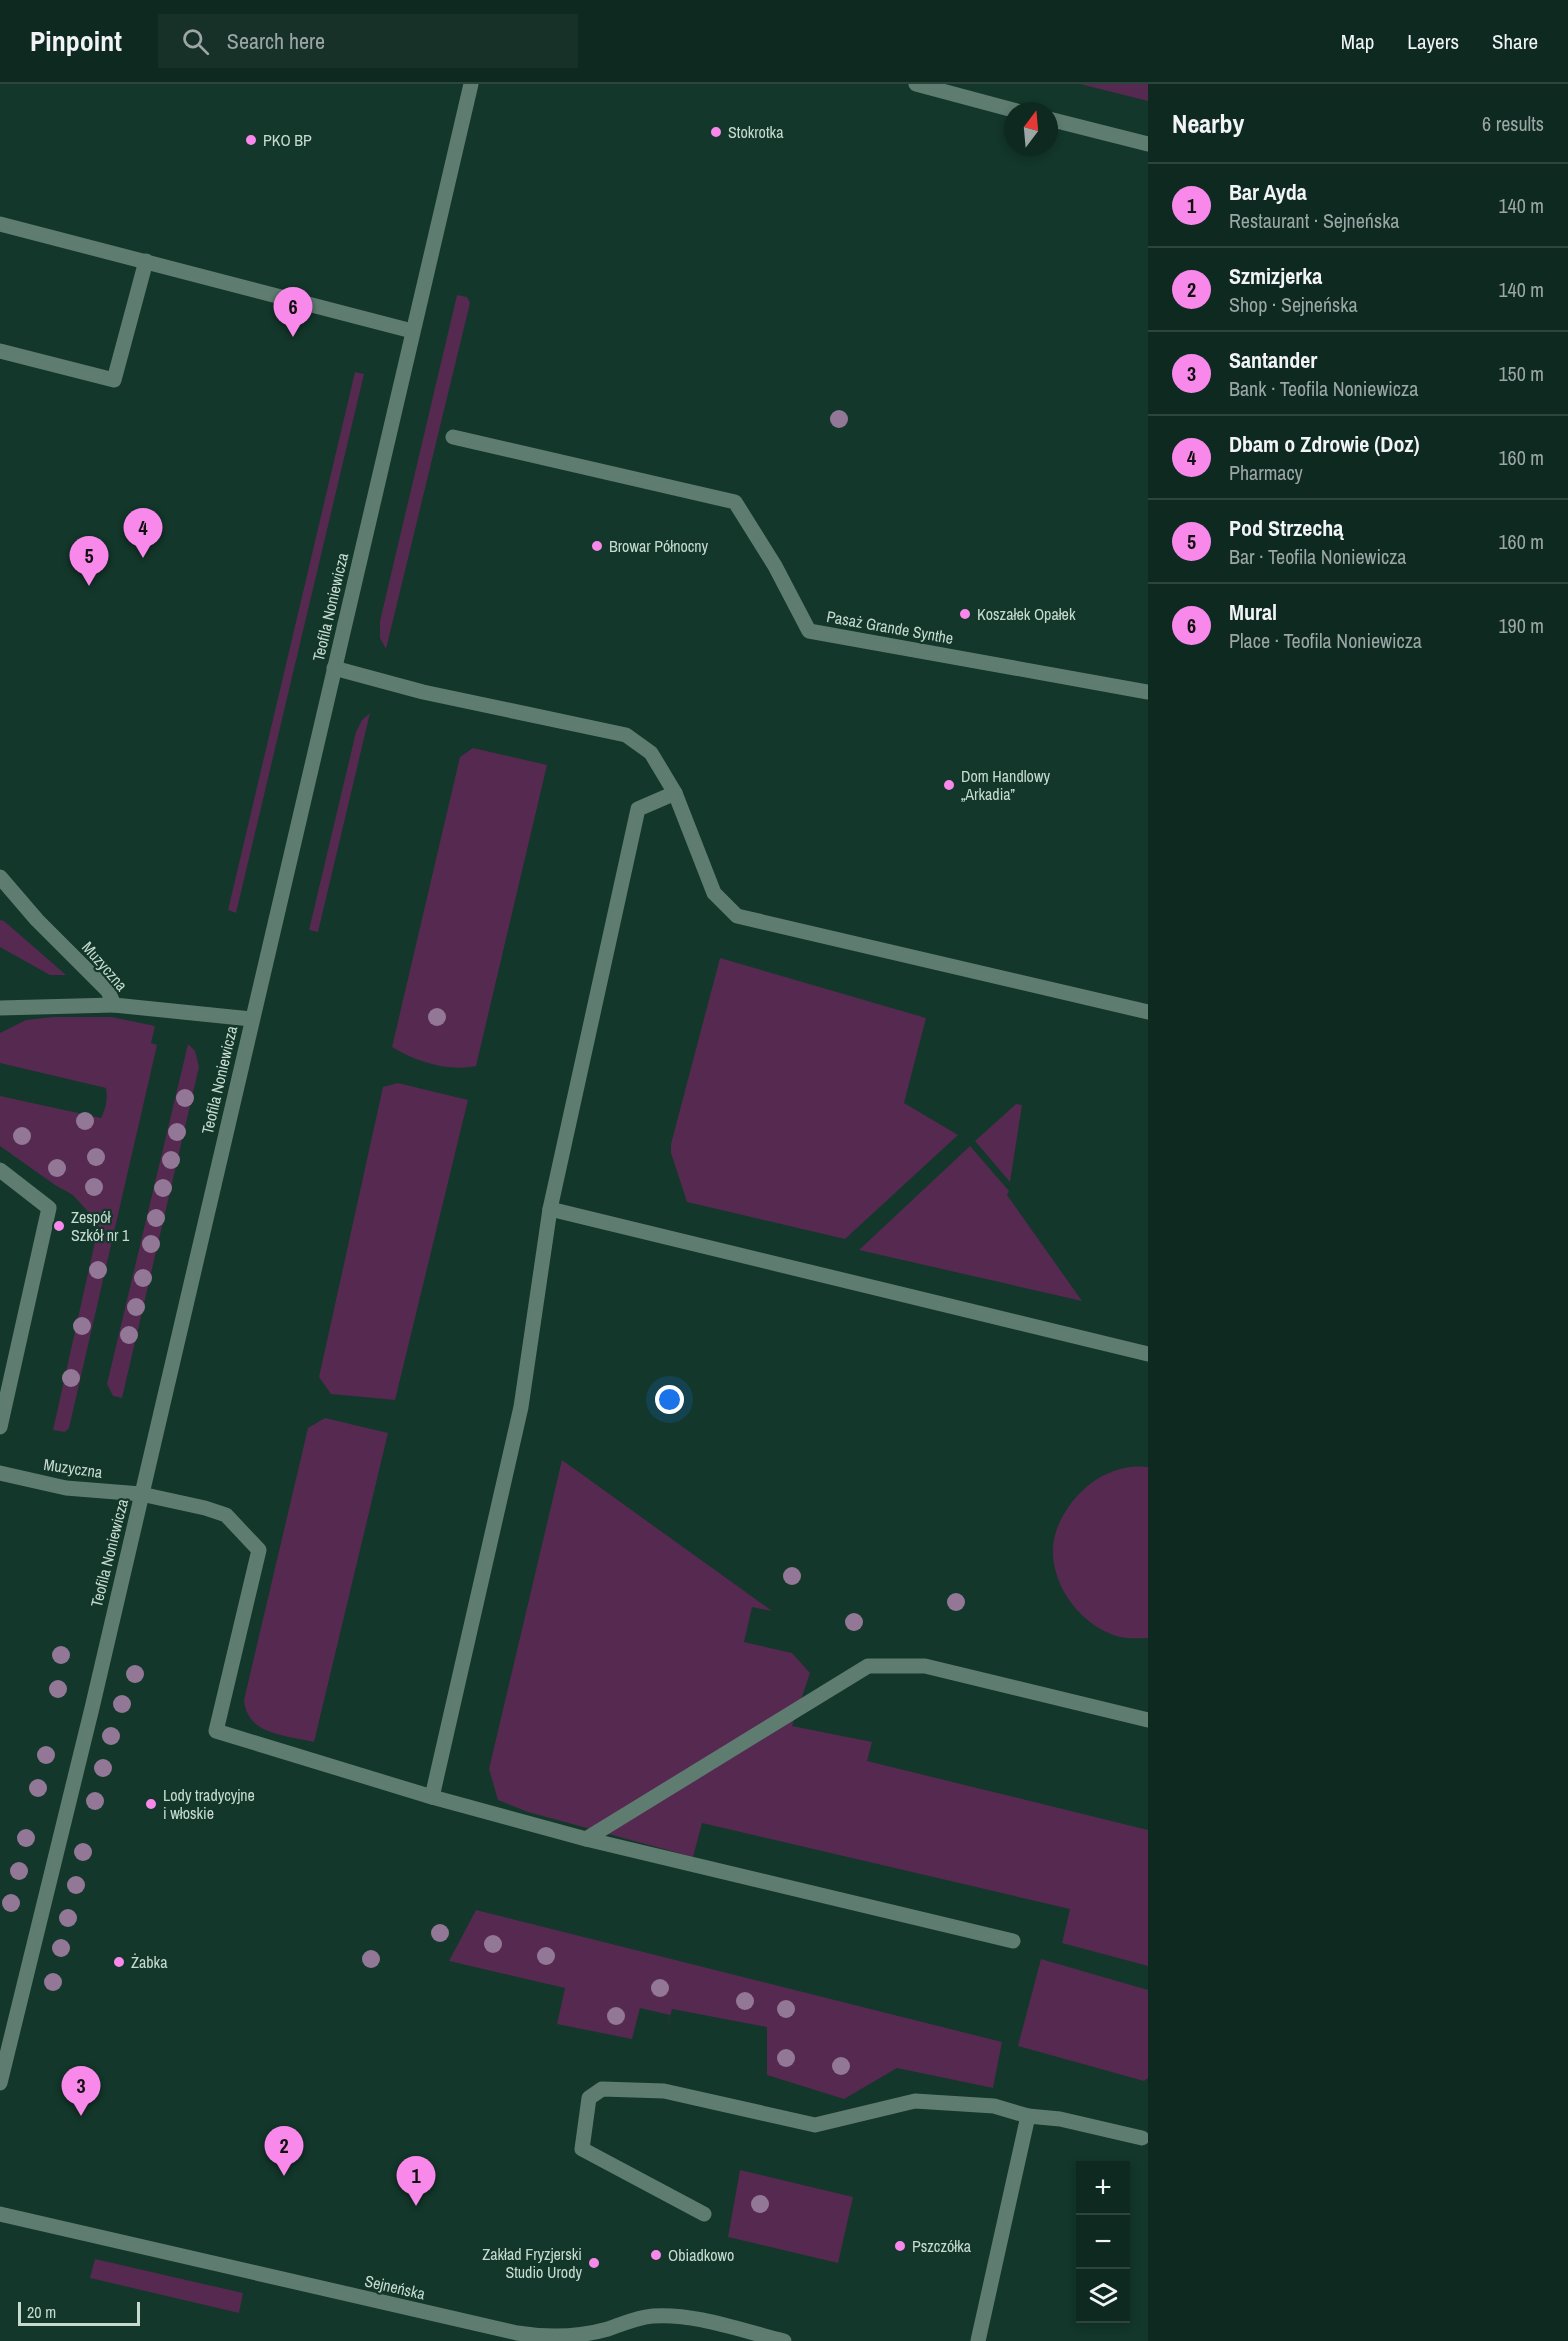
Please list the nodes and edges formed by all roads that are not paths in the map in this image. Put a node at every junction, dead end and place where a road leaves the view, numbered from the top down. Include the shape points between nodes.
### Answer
1 (471, 84) edge
2 (916, 84) edge
3 (1004, 108) edge
4 (1058, 121) edge
5 (1148, 144) edge
6 (0, 224) edge
7 (146, 261) junction
8 (412, 331) junction
9 (0, 351) edge
10 (453, 437) dead end
11 (334, 668) junction
12 (1148, 692) edge
13 (675, 793) junction
14 (0, 877) edge
15 (114, 1005) junction
16 (0, 1008) edge
17 (1148, 1012) edge
18 (251, 1019) junction
19 (0, 1170) edge
20 (550, 1209) junction
21 (1148, 1354) edge
22 (0, 1427) edge
23 (0, 1473) edge
24 (141, 1494) junction
25 (1148, 1720) edge
26 (432, 1797) junction
27 (586, 1839) junction
28 (1013, 1941) dead end
29 (0, 2083) edge
30 (1028, 2116) junction
31 (1142, 2139) dead end
32 (0, 2214) edge
33 (704, 2214) dead end
34 (607, 2335) edge
35 (784, 2341) edge
36 (978, 2341) edge

1 - 8 street, Teofila Noniewicza
2 - 3 street
4 - 5 street
6 - 7 street
7 - 8 street
7 - 9 street via 114,380
8 - 11 street, Teofila Noniewicza
10 - 12 street, Pasaż Grande Synthe via 735,502 809,631
11 - 13 street via 423,692 626,735 651,753
11 - 18 street, Teofila Noniewicza
13 - 17 street via 714,893 737,916
13 - 20 street via 638,809
14 - 15 street, Muzyczna via 108,990
15 - 16 street
15 - 18 street, Muzyczna
18 - 24 street, Teofila Noniewicza
19 - 22 street via 49,1208
20 - 21 street
20 - 26 street via 520,1407
23 - 24 street, Muzyczna via 66,1488
24 - 26 street, Muzyczna via 226,1515 259,1550 216,1731
24 - 29 street, Teofila Noniewicza
25 - 27 street via 925,1666 868,1666
26 - 27 street
27 - 28 street
30 - 31 street via 1060,2119
30 - 33 street via 994,2106 915,2102 814,2125 664,2091 602,2089 589,2098 582,2149
30 - 36 street
32 - 34 street, Sejneńska via 517,2333
34 - 35 street, Sejneńska via 642,2318 668,2316

